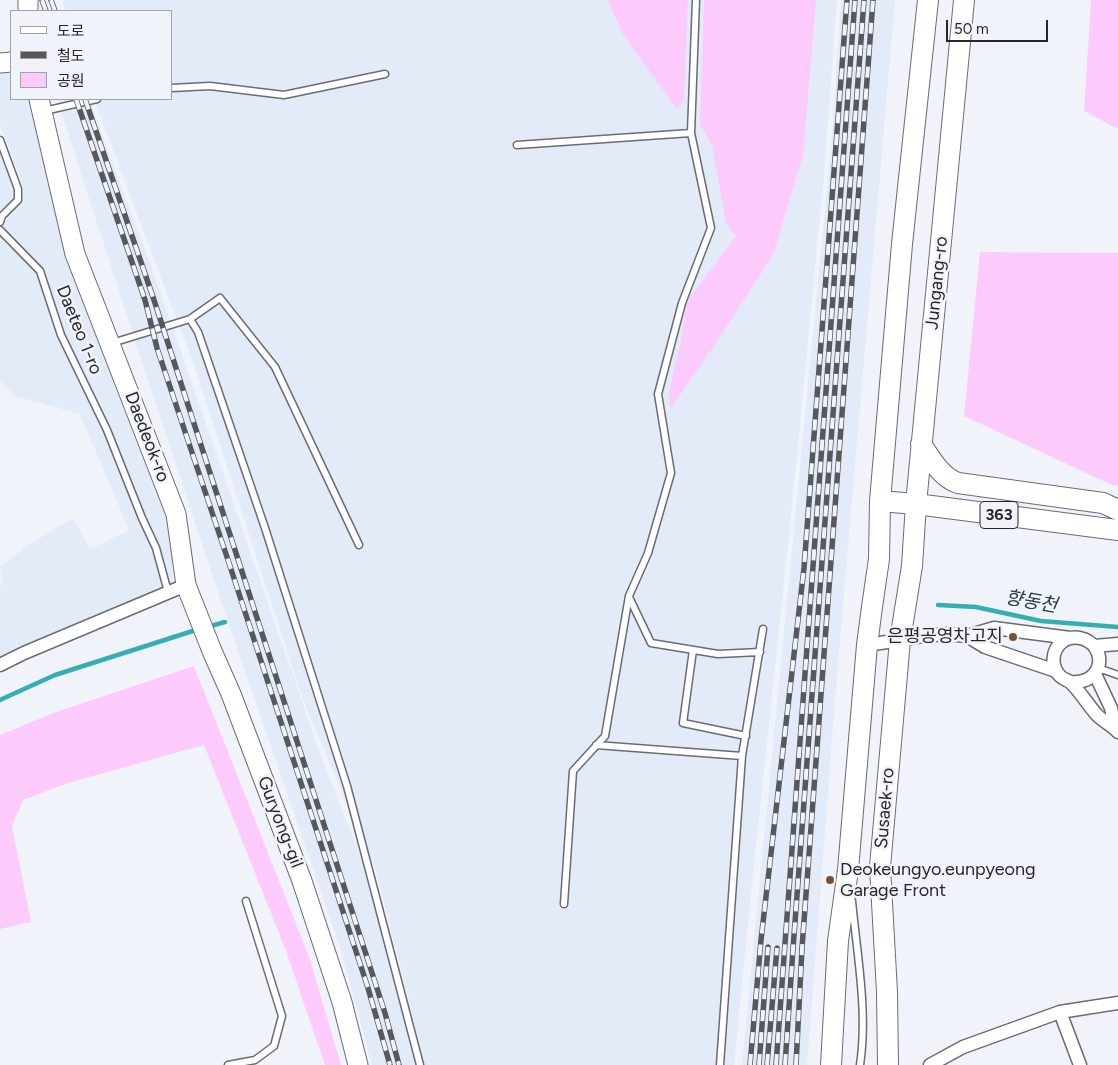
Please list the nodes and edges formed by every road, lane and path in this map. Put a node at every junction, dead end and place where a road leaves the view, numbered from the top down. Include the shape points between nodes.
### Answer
1 (696, 0) edge
2 (928, 0) edge
3 (964, 0) edge
4 (385, 74) dead end
5 (172, 88) edge
6 (88, 100) edge
7 (41, 105) edge
8 (691, 133) junction
9 (0, 140) edge
10 (517, 145) dead end
11 (0, 222) edge
12 (0, 230) edge
13 (190, 319) junction
14 (111, 344) junction
15 (921, 444) junction
16 (880, 501) junction
17 (916, 504) junction
18 (1118, 510) edge
19 (1118, 530) edge
20 (359, 545) dead end
21 (188, 590) junction
22 (168, 592) junction
23 (628, 596) junction
24 (764, 629) dead end
25 (967, 636) junction
26 (1070, 638) junction
27 (900, 640) junction
28 (1118, 644) edge
29 (867, 645) junction
30 (1094, 646) junction
31 (693, 650) junction
32 (760, 652) junction
33 (0, 665) edge
34 (1056, 671) junction
35 (1096, 671) junction
36 (1118, 676) edge
37 (1070, 682) junction
38 (1116, 731) edge
39 (746, 736) junction
40 (596, 745) junction
41 (742, 756) junction
42 (848, 870) junction
43 (246, 901) dead end
44 (564, 904) dead end
45 (1118, 1003) edge
46 (1060, 1012) junction
47 (888, 1042) junction
48 (228, 1065) edge
49 (358, 1065) edge
50 (420, 1065) edge
51 (720, 1065) edge
52 (831, 1065) edge
53 (860, 1065) edge
54 (880, 1065) edge
55 (888, 1065) edge
56 (930, 1065) edge
57 (1080, 1065) edge

1 - 8 lane
2 - 16 main road via 902,244
3 - 15 main road, Jungang-ro
4 - 5 lane via 284,95 210,86
6 - 7 lane
7 - 14 street, Daedeok-ro via 75,254
8 - 10 lane
8 - 23 lane via 711,228 682,303 658,394 671,473 648,553
9 - 11 lane via 18,189 18,200
12 - 22 lane, Daeteo 1-ro via 40,271 61,335 107,430 156,548
13 - 14 lane
13 - 20 lane via 220,298 275,367
13 - 50 lane via 198,332 262,519 347,786
14 - 21 street, Daedeok-ro via 176,514
15 - 17 main road, Jungang-ro
15 - 18 main road via 934,464 952,481 1103,503
16 - 17 main road, 363
16 - 29 main road via 879,559
17 - 19 main road, 363
17 - 27 main road, Jungang-ro via 912,566
21 - 22 street
21 - 49 street, Guryong-gil via 302,881 342,1002
22 - 33 street
23 - 31 lane via 651,643
23 - 40 lane via 604,736
24 - 32 lane
25 - 26 street via 994,628
25 - 27 street via 946,634
25 - 34 street via 985,647
26 - 30 street via 1087,640
26 - 34 street via 1057,648 1054,655
27 - 29 street
27 - 47 main road, Susaek-ro via 880,867
28 - 30 street
29 - 42 main road, Susaek-ro
30 - 35 street via 1099,660
31 - 32 lane via 718,654
31 - 39 lane via 683,723
32 - 39 lane
34 - 37 street
35 - 36 lane
35 - 37 street via 1088,680
35 - 38 street via 1111,708
37 - 38 street via 1098,716
39 - 41 lane
40 - 41 lane
40 - 44 lane via 573,772
41 - 51 lane
42 - 52 main road, Susaek-ro via 838,941
42 - 53 lane via 862,1002
43 - 48 lane via 282,1016 274,1046 255,1060
45 - 46 street
46 - 56 street via 963,1048
46 - 57 street
47 - 54 lane
47 - 55 main road, Susaek-ro

